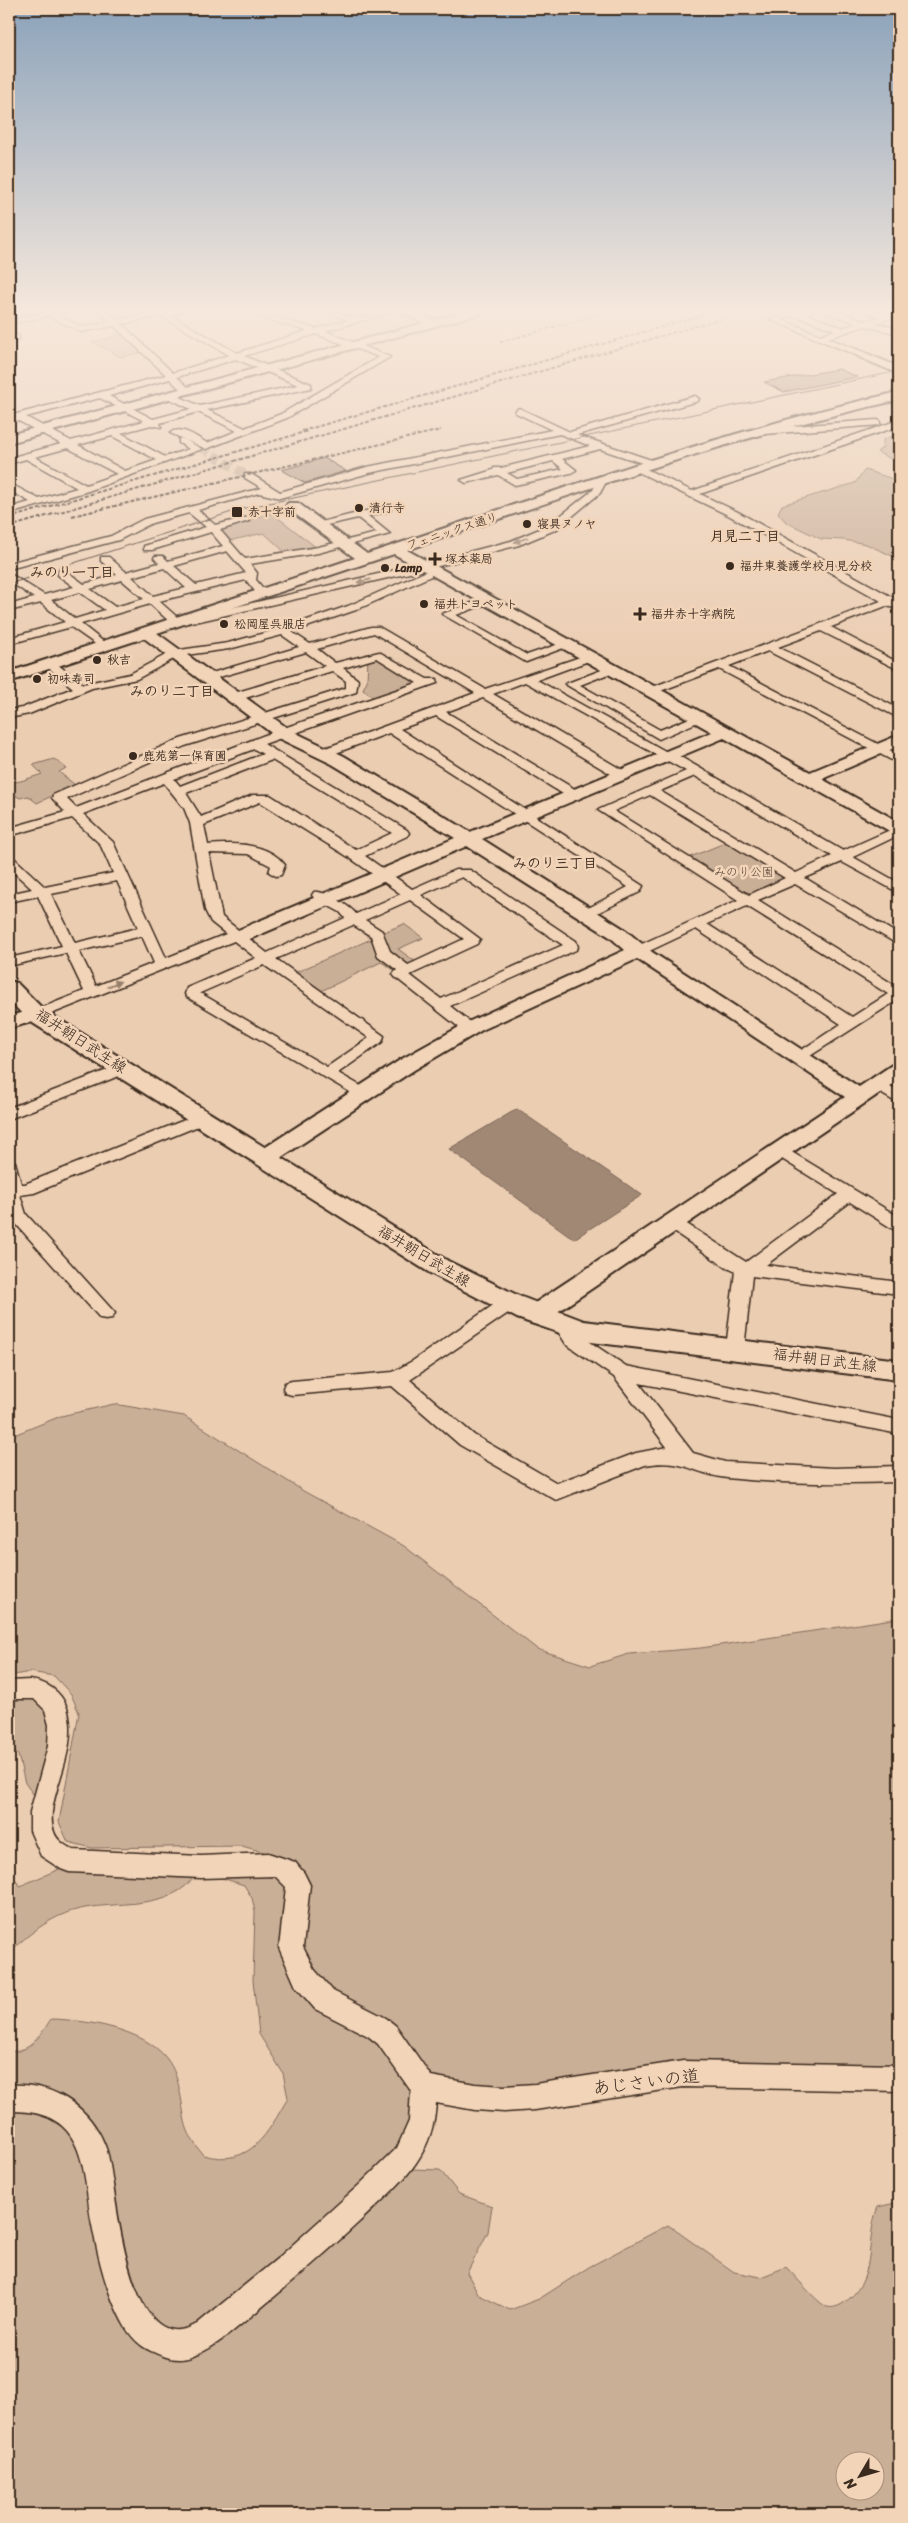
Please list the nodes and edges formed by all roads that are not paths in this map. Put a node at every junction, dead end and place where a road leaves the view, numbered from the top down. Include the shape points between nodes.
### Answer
1 (36, 426) edge
2 (60, 426) edge
3 (139, 426) edge
4 (160, 426) edge
5 (233, 426) edge
6 (256, 426) edge
7 (549, 426) edge
8 (592, 426) edge
9 (783, 426) edge
10 (853, 426) edge
11 (891, 426) edge
12 (44, 430) junction
13 (765, 431) junction
14 (246, 432) junction
15 (113, 433) junction
16 (175, 433) junction
17 (564, 433) junction
18 (9, 439) edge
19 (69, 444) junction
20 (598, 447) junction
21 (202, 448) tunnel mouth
22 (26, 456) junction
23 (553, 457) junction
24 (9, 461) edge
25 (165, 461) junction
26 (654, 464) junction
27 (639, 469) junction
28 (498, 470) junction
29 (125, 475) junction
30 (248, 476) tunnel mouth
31 (466, 480) dead end
32 (601, 482) junction
33 (9, 486) edge
34 (85, 489) junction
35 (692, 494) junction
36 (280, 495) junction
37 (39, 503) junction
38 (293, 506) joint
39 (190, 509) junction
40 (386, 509) dead end
41 (9, 511) edge
42 (360, 515) junction
43 (245, 519) dead end
44 (318, 524) junction
45 (212, 529) junction
46 (370, 538) junction
47 (345, 544) junction
48 (230, 547) junction
49 (392, 551) junction
50 (105, 559) dead end
51 (365, 559) junction
52 (243, 562) junction
53 (166, 565) junction
54 (9, 566) edge
55 (431, 568) junction
56 (62, 573) dead end
57 (252, 575) junction
58 (9, 576) edge
59 (124, 576) junction
60 (82, 588) junction
61 (194, 589) junction
62 (262, 593) junction
63 (43, 599) junction
64 (150, 600) junction
65 (488, 600) junction
66 (897, 604) edge
67 (9, 608) edge
68 (113, 611) junction
69 (175, 621) junction
70 (71, 623) junction
71 (822, 627) junction
72 (144, 631) junction
73 (284, 632) junction
74 (10, 639) edge
75 (568, 644) junction
76 (101, 645) junction
77 (769, 647) junction
78 (307, 648) junction
79 (177, 653) junction
80 (590, 657) junction
81 (49, 663) junction
82 (719, 666) junction
83 (334, 667) junction
84 (899, 667) edge
85 (612, 669) junction
86 (450, 675) junction
87 (9, 677) edge
88 (209, 677) junction
89 (528, 680) junction
90 (425, 683) junction
91 (80, 688) junction
92 (651, 691) junction
93 (482, 694) junction
94 (235, 697) junction
95 (437, 711) junction
96 (9, 714) edge
97 (899, 714) edge
98 (261, 718) junction
99 (701, 718) junction
100 (390, 728) junction
101 (725, 732) junction
102 (283, 734) junction
103 (899, 740) edge
104 (255, 744) junction
105 (878, 749) junction
106 (324, 753) junction
107 (273, 755) junction
108 (667, 755) junction
109 (899, 760) edge
110 (696, 771) junction
111 (620, 774) junction
112 (168, 778) junction
113 (810, 779) junction
114 (650, 790) junction
115 (180, 791) junction
116 (573, 794) junction
117 (75, 812) junction
118 (525, 814) junction
119 (197, 823) junction
120 (899, 829) edge
121 (9, 832) edge
122 (468, 838) junction
123 (202, 850) junction
124 (355, 855) junction
125 (843, 856) junction
126 (9, 861) edge
127 (276, 872) dead end
128 (383, 875) junction
129 (121, 876) junction
130 (795, 877) junction
131 (899, 889) edge
132 (43, 892) junction
133 (410, 894) junction
134 (322, 897) junction
135 (9, 898) edge
136 (747, 899) junction
137 (586, 913) junction
138 (353, 919) junction
139 (696, 923) junction
140 (146, 931) junction
141 (237, 936) junction
142 (899, 941) edge
143 (70, 948) junction
144 (638, 951) junction
145 (265, 958) junction
146 (9, 962) edge
147 (162, 965) junction
148 (407, 971) junction
149 (9, 988) edge
150 (92, 993) junction
151 (899, 994) edge
152 (440, 1005) junction
153 (36, 1015) junction
154 (9, 1022) edge
155 (852, 1024) junction
156 (470, 1028) junction
157 (799, 1058) junction
158 (124, 1069) junction
159 (899, 1070) edge
160 (327, 1074) junction
161 (869, 1091) junction
162 (362, 1094) junction
163 (899, 1098) edge
164 (9, 1114) edge
165 (202, 1118) junction
166 (780, 1150) junction
167 (266, 1157) junction
168 (9, 1166) edge
169 (11, 1190) edge
170 (850, 1194) junction
171 (673, 1223) junction
172 (899, 1225) edge
173 (746, 1269) junction
174 (899, 1288) edge
175 (508, 1304) junction
176 (106, 1312) dead end
177 (535, 1315) junction
178 (563, 1325) junction
179 (734, 1349) junction
180 (899, 1370) edge
181 (621, 1372) junction
182 (396, 1379) junction
183 (292, 1388) dead end
184 (899, 1427) edge
185 (686, 1458) junction
186 (899, 1474) edge
187 (9, 1690) edge
188 (899, 2078) edge
189 (424, 2088) junction
190 (9, 2098) edge

1 - 12 street
2 - 12 street
3 - 15 street
4 - 16 street
5 - 14 street
6 - 14 street
7 - 17 street
8 - 17 street
9 - 13 street, フェニックス通り
10 - 13 street
11 - 35 street
12 - 18 street
12 - 19 street
13 - 26 street, フェニックス通り
14 - 16 street via 206,446 182,433
15 - 19 street
15 - 25 street
16 - 21 street
16 - 25 street via 174,436 197,450
17 - 20 street
17 - 36 street via 367,470
19 - 22 street
19 - 29 street
20 - 23 street
20 - 26 street
22 - 24 street
22 - 34 street
23 - 28 street
23 - 28 street via 571,470 514,482
25 - 29 street
26 - 27 street, フェニックス通り
27 - 32 street, フェニックス通り
27 - 35 street
28 - 31 street
29 - 34 street
30 - 36 street
32 - 49 street, フェニックス通り
32 -> 55 street via 597,491 543,533
33 - 37 street
34 - 37 street
35 - 66 street
36 - 38 street
36 - 39 street via 259,490
37 - 41 street
38 - 44 street
39 - 45 street
39 - 54 street via 140,524 115,538
40 - 42 street
42 - 44 street
42 - 46 street via 386,534
43 - 45 street
44 - 47 street
45 - 48 street
45 - 53 street via 148,548
46 - 47 street
46 - 49 street
47 - 51 street
47 - 52 street
48 - 52 street
48 - 53 street
49 - 51 street, フェニックス通り
49 - 55 street
50 - 59 street
51 - 62 street, フェニックス通り
52 - 57 street
53 - 59 street
53 - 61 street
55 - 65 street
55 -> 69 street
55 - 73 street via 352,608
56 - 60 street
57 - 61 street
57 - 62 street via 250,581
58 - 63 street
59 - 60 street
59 - 64 street
60 - 63 street
60 - 68 street
61 - 64 street
62 - 69 street, フェニックス通り
63 - 67 street
63 - 70 street
64 - 68 street
64 - 69 street
65 - 75 street
65 - 75 street via 447,614 526,659
66 - 71 street via 885,603
68 - 70 street
69 - 72 street, フェニックス通り
70 - 74 street
70 - 76 street
71 - 77 street
71 - 84 street
72 - 76 street, フェニックス通り
72 - 79 street
73 - 78 street
73 - 79 street via 229,646
75 - 80 street
76 - 81 street, フェニックス通り
77 - 82 street
77 - 97 street
78 - 83 street
78 - 86 street via 375,629
78 - 88 street
79 - 88 street
79 - 91 street via 125,680
80 - 85 street
80 - 89 street
81 - 87 street, フェニックス通り
81 - 91 street
82 - 92 street
82 - 105 street
83 - 90 street via 379,655
83 - 94 street
83 - 98 street via 352,680 352,690
85 - 92 street
85 - 99 street via 570,684 659,735
86 - 90 street
86 - 93 street
88 - 94 street
89 - 93 street
89 - 108 street
90 - 102 street
91 - 96 street via 32,709
92 - 99 street
93 - 95 street
93 - 111 street
94 - 98 street
95 - 100 street
95 - 116 street
98 - 102 street
98 - 117 street via 180,743 58,798
99 - 101 street
100 - 106 street
100 - 118 street
101 - 108 street
101 - 113 street
102 - 104 street
102 - 106 street
103 - 105 street
104 - 107 street
104 - 112 street
105 - 109 street
105 - 113 street
106 - 122 street
107 - 115 street
107 - 124 street via 402,833
108 - 110 street
108 - 111 street
110 - 114 street
110 - 125 street
111 - 116 street
112 - 115 street
112 - 117 street
113 - 120 street
114 - 130 street
114 - 136 street via 604,810
115 - 119 street
116 - 118 street
117 - 121 street
117 - 129 street via 106,842
118 - 122 street
118 - 137 street via 636,886 635,890
119 - 123 street
119 - 124 street via 265,798
120 - 125 street
122 - 128 street
122 - 137 street
123 - 127 street via 250,848 278,865
123 - 141 street via 212,910 216,919
124 - 128 street
125 - 130 street
125 - 131 street
126 - 132 street
128 - 133 street
128 - 134 street
129 - 132 street
129 - 140 street
130 - 136 street
130 - 142 street
132 - 135 street
132 - 143 street
133 - 138 street
133 - 148 street via 473,939
133 - 152 street via 465,873 571,944
134 - 138 street via 345,909
134 - 141 street
136 - 139 street
136 - 151 street
137 - 144 street
138 - 145 street
138 - 148 street via 377,934 383,954
139 - 144 street
139 - 155 street
140 - 143 street
140 - 147 street
141 - 145 street
141 - 147 street
143 - 146 street
143 - 150 street
144 - 156 street
144 - 157 street
145 - 160 street via 378,1039
145 - 160 street via 195,988 192,994
150 -> 147 street
148 - 152 street via 400,974
149 - 153 main road, 福井朝日武生線
150 - 153 street
151 - 155 street
152 - 156 street
153 - 154 street
153 - 158 main road, 福井朝日武生線
155 - 157 street
156 - 162 street
157 - 161 street
158 - 164 street
158 - 165 main road, 福井朝日武生線
159 - 161 street
160 - 162 street
161 - 163 street
161 - 166 street
162 - 167 street
165 - 167 main road, 福井朝日武生線
165 - 169 street via 28,1189
166 - 170 street
166 - 171 street
167 - 175 main road, 福井朝日武生線 via 439,1267
168 - 169 street
169 - 176 street via 18,1216
170 - 172 street
170 - 173 street
171 - 173 street via 733,1264
171 - 177 street
173 - 174 street
173 - 179 street via 742,1274
175 - 177 main road, 福井朝日武生線
175 - 182 street
177 - 178 main road, 福井朝日武生線
178 - 179 main road, 福井朝日武生線 via 583,1331
178 - 181 street via 572,1340
179 - 180 main road, 福井朝日武生線
181 - 184 street
181 - 185 street
182 - 183 street
182 - 185 street via 467,1440 556,1492 643,1458 660,1454
185 - 186 street via 725,1470 834,1476
187 - 189 street via 41,1690 48,1696 61,1721 59,1741 39,1815 41,1836 51,1850 69,1861 201,1867 278,1864 286,1869 298,1886 291,1948 305,1978 324,2000 387,2035
188 - 189 street, あじさいの道 via 683,2074 504,2099
189 - 190 street via 422,2121 406,2157 296,2262 211,2330 179,2345 160,2341 149,2334 130,2307 117,2279 96,2154 90,2139 81,2126 57,2106 19,2096

